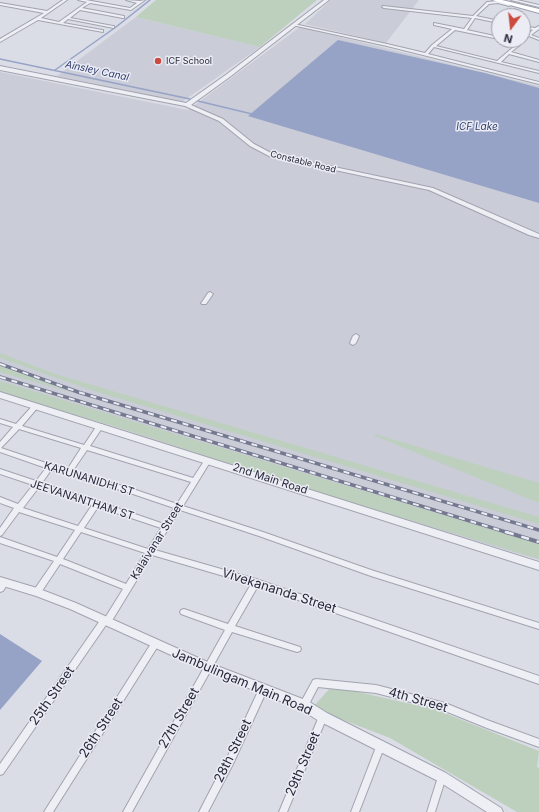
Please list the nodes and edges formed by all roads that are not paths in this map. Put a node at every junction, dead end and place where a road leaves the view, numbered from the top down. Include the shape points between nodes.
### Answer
1 (65, 0) edge
2 (80, 0) edge
3 (128, 0) edge
4 (327, 0) edge
5 (495, 0) edge
6 (502, 0) edge
7 (513, 0) edge
8 (141, 1) edge
9 (89, 2) junction
10 (0, 4) edge
11 (539, 6) edge
12 (384, 7) dead end
13 (80, 9) junction
14 (539, 11) edge
15 (47, 12) junction
16 (123, 17) dead end
17 (67, 18) junction
18 (474, 18) junction
19 (38, 19) junction
20 (491, 21) edge
21 (60, 23) junction
22 (435, 24) dead end
23 (294, 25) junction
24 (113, 27) dead end
25 (539, 27) edge
26 (455, 28) junction
27 (531, 28) edge
28 (535, 29) junction
29 (465, 30) junction
30 (102, 31) dead end
31 (531, 32) edge
32 (491, 36) edge
33 (0, 41) edge
34 (434, 46) junction
35 (515, 48) edge
36 (509, 53) junction
37 (426, 55) junction
38 (539, 61) edge
39 (498, 62) junction
40 (0, 68) edge
41 (539, 72) edge
42 (539, 84) edge
43 (187, 105) junction
44 (539, 236) edge
45 (210, 294) dead end
46 (204, 303) dead end
47 (356, 336) dead end
48 (353, 344) dead end
49 (0, 395) edge
50 (36, 406) junction
51 (0, 421) edge
52 (100, 426) junction
53 (18, 427) junction
54 (0, 446) edge
55 (85, 448) junction
56 (0, 450) edge
57 (208, 460) junction
58 (50, 467) junction
59 (0, 471) edge
60 (68, 473) junction
61 (195, 481) junction
62 (36, 485) junction
63 (0, 500) edge
64 (97, 503) junction
65 (18, 508) junction
66 (178, 508) junction
67 (165, 527) junction
68 (79, 528) junction
69 (0, 532) edge
70 (0, 540) edge
71 (150, 552) junction
72 (58, 560) junction
73 (539, 566) edge
74 (256, 582) junction
75 (2, 584) edge
76 (128, 588) junction
77 (37, 592) junction
78 (184, 612) dead end
79 (106, 622) junction
80 (539, 626) edge
81 (230, 628) junction
82 (155, 644) junction
83 (297, 649) dead end
84 (208, 667) junction
85 (539, 680) edge
86 (263, 690) junction
87 (304, 705) junction
88 (323, 717) junction
89 (539, 743) edge
90 (381, 745) junction
91 (0, 771) edge
92 (442, 777) junction
93 (48, 812) edge
94 (127, 812) edge
95 (203, 812) edge
96 (283, 812) edge
97 (355, 812) edge
98 (431, 812) edge
99 (497, 812) edge

1 - 15 street
2 - 9 street
3 - 8 street
4 - 23 street
5 - 14 main road
6 - 14 main road
7 - 11 street
8 - 9 street via 131,9
9 - 13 street
10 - 15 street
12 - 18 street
13 - 16 street
13 - 17 street
14 - 18 street via 498,2 488,3
15 - 19 street
17 - 21 street
17 - 24 street
18 - 20 street
18 - 29 street
19 - 21 street
19 - 33 street
21 - 30 street
22 - 26 street
23 - 37 street
23 - 43 street
25 - 28 street
26 - 29 street
26 - 34 street
27 - 28 street
28 - 31 street
29 - 32 street
34 - 37 street
34 - 39 street
35 - 36 street
36 - 38 street
36 - 39 street
37 - 42 street
39 - 41 street
40 - 43 street, Constable Road
43 - 44 street, Constable Road via 221,120 270,156 431,189
45 - 46 street
47 - 48 street
49 - 50 street, 2nd Main Road
50 - 52 street, 2nd Main Road
50 - 53 street
51 - 53 street
52 - 55 street
52 - 57 street, 2nd Main Road
53 - 54 street
53 - 55 street
55 - 60 street
55 - 61 street
56 - 58 street, KARUNANIDHI ST
57 - 61 street, Kalaivanar Street
57 - 73 street, 2nd Main Road
58 - 60 street, KARUNANIDHI ST
58 - 62 street
59 - 62 street, JEEVANANTHAM ST
60 - 66 street, KARUNANIDHI ST
61 - 66 street, Kalaivanar Street
62 - 64 street, JEEVANANTHAM ST
62 - 65 street
63 - 65 street, Vivekananda Street
64 - 67 street, JEEVANANTHAM ST
64 - 68 street
65 - 68 street, Vivekananda Street
65 - 69 street
66 - 67 street, Kalaivanar Street
66 - 80 street, KARUNANIDHI ST
67 - 71 street, Kalaivanar Street
68 - 71 street, Vivekananda Street
68 - 72 street
70 - 72 street
71 - 74 street, Vivekananda Street
71 - 76 street, Kalaivanar Street
72 - 76 street
72 - 77 street
74 - 81 street, 27th Street
74 - 85 street, Vivekananda Street
75 - 77 street, Jambulingam Main Road
76 - 79 street, Kalaivanar Street
77 - 79 street, Jambulingam Main Road
78 - 81 street
79 - 82 street, Jambulingam Main Road
79 - 91 street, 25th Street
81 - 83 street
81 - 84 street, 27th Street
82 - 84 street, Jambulingam Main Road
82 - 93 street, 26th Street
84 - 86 street, Jambulingam Main Road
84 - 94 street, 27th Street
86 - 87 street, Jambulingam Main Road
86 - 95 street, 28th Street
87 - 88 street, Jambulingam Main Road
87 - 89 street, 4th Street via 316,683 376,689 445,707
88 - 90 street, Jambulingam Main Road
88 - 96 street, 29th Street
90 - 92 street, Jambulingam Main Road
90 - 97 street
92 - 98 street
92 - 99 street, Jambulingam Main Road

